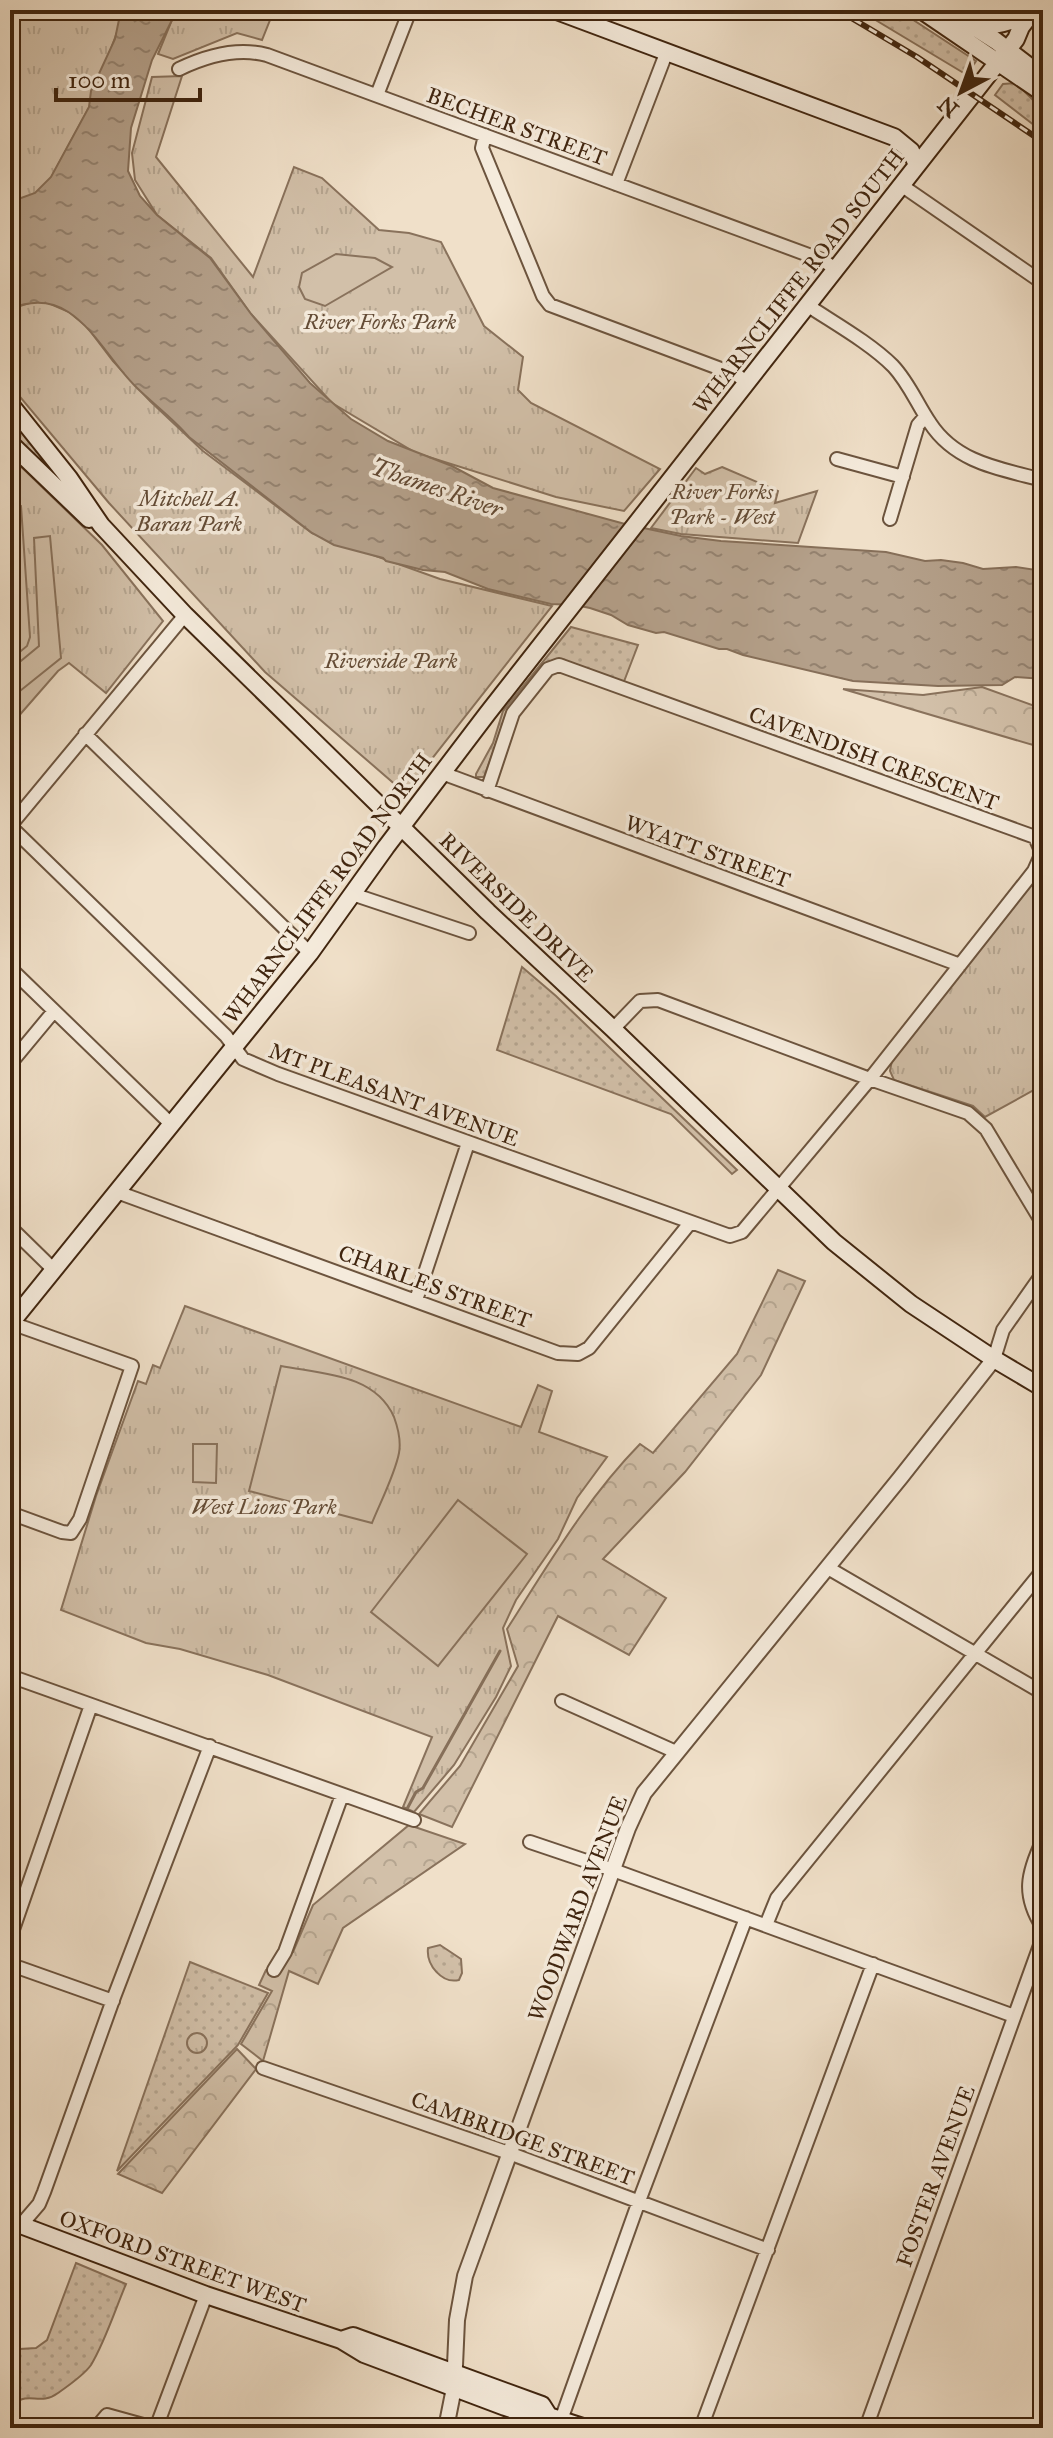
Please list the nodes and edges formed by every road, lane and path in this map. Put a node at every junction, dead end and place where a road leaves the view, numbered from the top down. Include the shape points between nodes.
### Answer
1 (410, 10) edge
2 (554, 10) edge
3 (921, 10) edge
4 (948, 10) edge
5 (1031, 10) edge
6 (1043, 15) edge
7 (969, 23) junction
8 (1008, 50) junction
9 (667, 51) junction
10 (179, 69) dead end
11 (1043, 77) edge
12 (1043, 93) edge
13 (377, 95) junction
14 (485, 135) junction
15 (894, 137) junction
16 (931, 147) junction
17 (917, 165) junction
18 (616, 184) junction
19 (901, 185) junction
20 (836, 269) junction
21 (1043, 283) edge
22 (807, 305) junction
23 (746, 382) junction
24 (10, 404) edge
25 (925, 417) junction
26 (10, 443) edge
27 (837, 459) dead end
28 (674, 474) joint
29 (903, 477) junction
30 (1043, 480) edge
31 (890, 519) dead end
32 (101, 525) junction
33 (185, 615) junction
34 (85, 734) junction
35 (442, 773) junction
36 (487, 791) junction
37 (10, 826) edge
38 (401, 827) junction
39 (352, 894) junction
40 (469, 933) dead end
41 (310, 953) junction
42 (960, 965) junction
43 (10, 968) edge
44 (54, 1011) junction
45 (613, 1029) junction
46 (233, 1048) junction
47 (10, 1064) edge
48 (870, 1079) junction
49 (171, 1124) junction
50 (468, 1143) junction
51 (780, 1189) junction
52 (117, 1192) junction
53 (1042, 1220) edge
54 (690, 1223) junction
55 (10, 1227) edge
56 (54, 1270) junction
57 (1043, 1273) edge
58 (416, 1300) junction
59 (11, 1324) edge
60 (994, 1359) junction
61 (1043, 1388) edge
62 (10, 1513) edge
63 (828, 1568) junction
64 (1043, 1570) edge
65 (975, 1654) junction
66 (10, 1676) edge
67 (1043, 1693) edge
68 (562, 1701) dead end
69 (91, 1705) junction
70 (210, 1746) junction
71 (676, 1752) junction
72 (342, 1795) junction
73 (414, 1820) dead end
74 (1043, 1840) edge
75 (530, 1842) dead end
76 (613, 1870) junction
77 (746, 1918) junction
78 (766, 1925) junction
79 (1043, 1928) edge
80 (1043, 1937) edge
81 (10, 1938) edge
82 (873, 1964) junction
83 (10, 1967) edge
84 (274, 1970) dead end
85 (113, 2001) junction
86 (1014, 2016) junction
87 (263, 2068) dead end
88 (509, 2153) junction
89 (639, 2201) junction
90 (16, 2223) edge
91 (768, 2250) junction
92 (206, 2295) junction
93 (455, 2381) junction
94 (555, 2418) junction
95 (96, 2428) edge
96 (155, 2428) edge
97 (446, 2428) edge
98 (586, 2428) edge
99 (701, 2428) edge
100 (866, 2428) edge

1 - 13 street
2 - 9 main road
3 - 8 main road
4 - 7 main road
5 - 7 main road via 998,25
5 - 8 main road, WHARNCLIFFE ROAD SOUTH
6 - 8 main road, WHARNCLIFFE ROAD SOUTH
7 - 8 main road
8 - 11 main road
8 - 12 main road
8 - 16 main road, WHARNCLIFFE ROAD SOUTH
9 - 15 main road
9 - 18 street
10 - 13 street, BECHER STREET via 227,53 253,52
13 - 14 street, BECHER STREET
14 - 18 street, BECHER STREET
14 - 23 street via 482,148 550,305
15 - 16 main road via 925,141
15 - 17 main road via 911,151
16 - 17 main road, WHARNCLIFFE ROAD SOUTH
17 - 19 main road, WHARNCLIFFE ROAD SOUTH
18 - 20 street, BECHER STREET
19 - 20 main road, WHARNCLIFFE ROAD SOUTH
19 - 21 street
20 - 22 main road, WHARNCLIFFE ROAD SOUTH
22 - 23 main road, WHARNCLIFFE ROAD SOUTH
22 - 25 street via 894,367
23 - 28 main road, WHARNCLIFFE ROAD SOUTH
24 - 32 main road, RIVERSIDE DRIVE
25 - 29 street
25 - 30 street via 967,458
26 - 32 main road via 93,524
27 - 29 street
28 - 35 main road, WHARNCLIFFE ROAD NORTH
29 - 31 street
32 - 33 main road, RIVERSIDE DRIVE
33 - 34 street
33 - 38 main road, RIVERSIDE DRIVE
34 - 37 street
34 - 41 street
35 - 36 street, WYATT STREET
35 - 38 main road, WHARNCLIFFE ROAD NORTH
36 - 42 street, WYATT STREET
36 - 42 street, CAVENDISH CRESCENT via 513,713 548,669 559,665 1035,837 1042,853 1034,871
37 - 46 street, MT PLEASANT AVENUE
38 - 39 main road, WHARNCLIFFE ROAD NORTH
38 - 45 main road, RIVERSIDE DRIVE
39 - 40 street
39 - 41 main road, WHARNCLIFFE ROAD NORTH
41 - 46 main road, WHARNCLIFFE ROAD NORTH
42 - 48 street, CAVENDISH CRESCENT
43 - 44 street
44 - 47 street
44 - 49 street
45 - 48 street via 640,1001 658,1000
45 - 51 main road, RIVERSIDE DRIVE
46 - 49 main road, WHARNCLIFFE ROAD NORTH
46 - 50 street, MT PLEASANT AVENUE via 243,1059 278,1074
48 - 51 street, CAVENDISH CRESCENT
48 - 53 street via 968,1113 986,1129
49 - 52 main road, WHARNCLIFFE ROAD NORTH
50 - 54 street, MT PLEASANT AVENUE
50 - 58 street
51 - 54 street, MT PLEASANT AVENUE via 742,1232 730,1236
51 - 60 main road, RIVERSIDE DRIVE via 834,1242 911,1304
52 - 56 main road, WHARNCLIFFE ROAD NORTH
52 - 58 street, CHARLES STREET
54 - 58 street, CHARLES STREET via 589,1348 578,1354 558,1353
55 - 56 street
56 - 59 main road, WHARNCLIFFE ROAD NORTH
57 - 60 street via 1003,1330
59 - 62 street via 132,1366 71,1533
60 - 61 main road, RIVERSIDE DRIVE
60 - 63 street, WOODWARD AVENUE
63 - 65 street
63 - 71 street, WOODWARD AVENUE
64 - 65 street
65 - 67 street
65 - 78 street via 777,1898
66 - 69 street
68 - 71 street
69 - 70 street
69 - 81 street
70 - 72 street
70 - 85 street
71 - 76 street, WOODWARD AVENUE via 644,1793
72 - 73 street
72 - 84 street
74 - 79 street via 1028,1891
75 - 76 street
76 - 77 street
76 - 88 street, WOODWARD AVENUE
77 - 78 street
77 - 89 street
78 - 82 street
80 - 86 street, FOSTER AVENUE
82 - 86 street
82 - 91 street
83 - 85 street
85 - 90 street via 39,2204
86 - 100 street, FOSTER AVENUE
87 - 88 street, CAMBRIDGE STREET
88 - 89 street, CAMBRIDGE STREET
88 - 93 street, WOODWARD AVENUE via 465,2276
89 - 91 street, CAMBRIDGE STREET
89 - 94 street
90 - 92 main road, OXFORD STREET WEST
91 - 99 street
92 - 93 main road, OXFORD STREET WEST via 341,2340 364,2354
92 - 96 street
93 - 94 main road, OXFORD STREET WEST via 539,2418
93 - 97 street, WOODWARD AVENUE
94 - 98 main road, OXFORD STREET WEST
95 - 96 street via 107,2415

